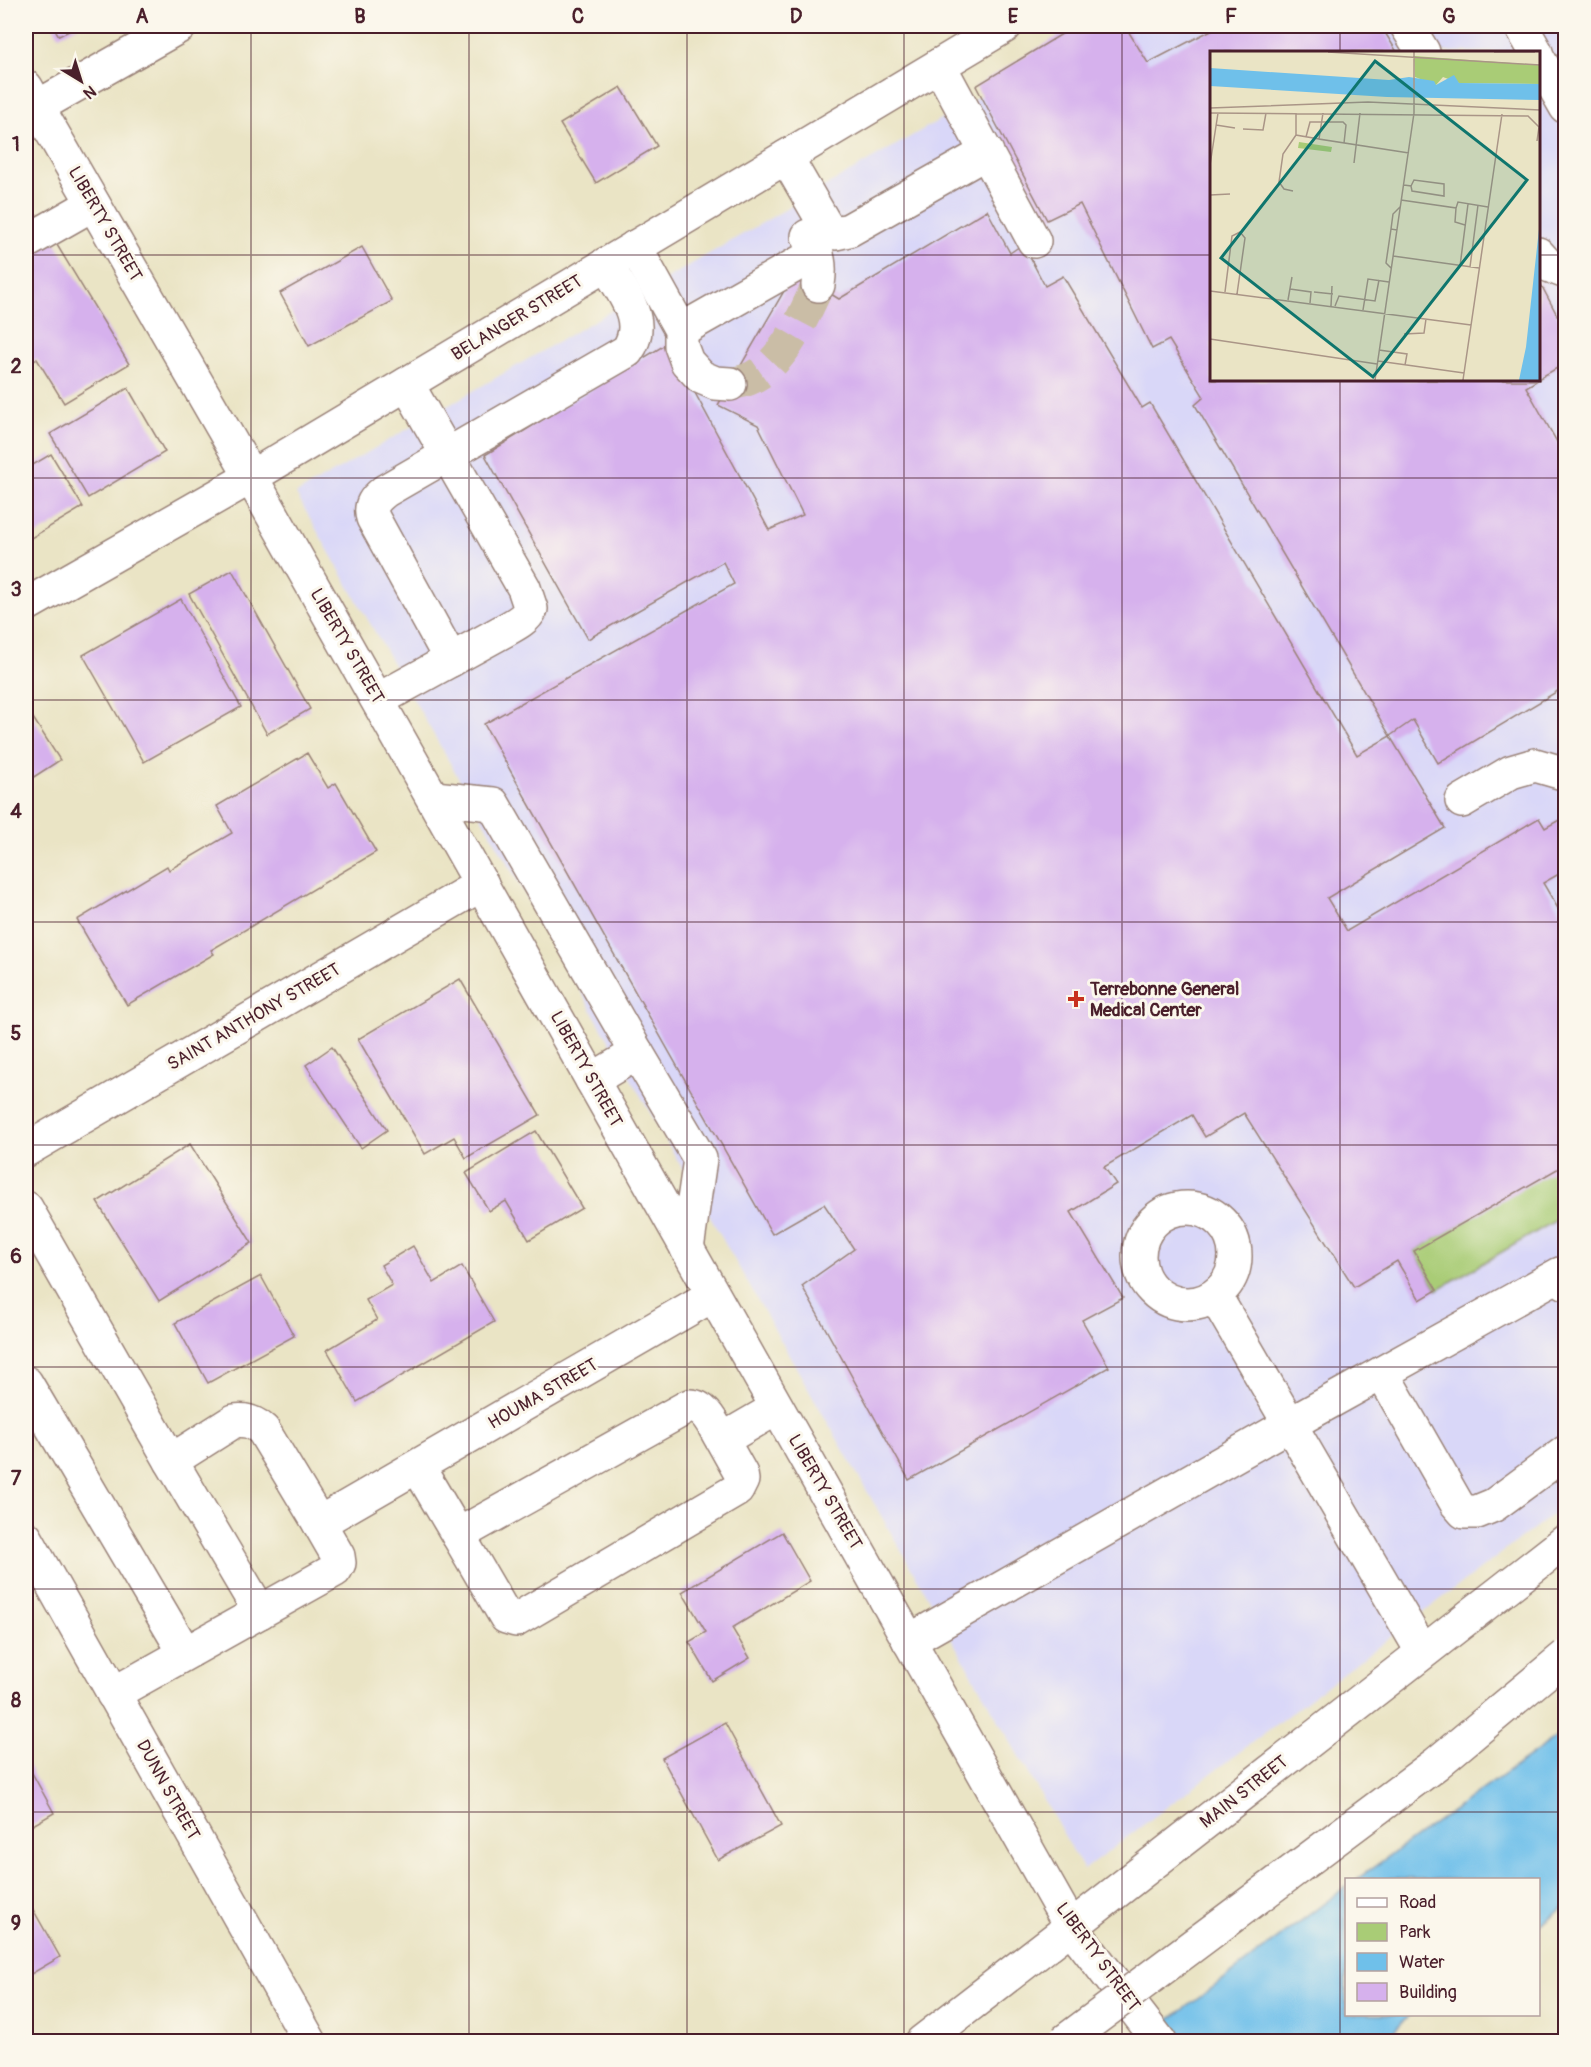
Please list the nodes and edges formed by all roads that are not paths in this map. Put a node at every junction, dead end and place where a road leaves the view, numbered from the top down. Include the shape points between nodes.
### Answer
1 (180, 26) edge
2 (1005, 26) edge
3 (1407, 26) edge
4 (1521, 26) edge
5 (1422, 51) edge
6 (1535, 51) edge
7 (1540, 59) edge
8 (939, 65) junction
9 (1566, 107) edge
10 (34, 115) edge
11 (987, 152) junction
12 (777, 162) junction
13 (93, 204) junction
14 (1034, 241) dead end
15 (26, 242) edge
16 (635, 247) junction
17 (817, 253) junction
18 (1540, 255) edge
19 (606, 264) junction
20 (1566, 272) edge
21 (818, 285) tunnel mouth
22 (681, 330) junction
23 (406, 384) junction
24 (730, 384) tunnel mouth
25 (448, 455) junction
26 (251, 477) junction
27 (26, 605) edge
28 (451, 660) junction
29 (378, 700) junction
30 (1566, 774) edge
31 (434, 798) junction
32 (1462, 801) dead end
33 (482, 884) junction
34 (637, 1053) junction
35 (592, 1080) junction
36 (26, 1150) edge
37 (26, 1208) edge
38 (687, 1249) junction
39 (1564, 1276) edge
40 (713, 1295) junction
41 (1215, 1296) dead end
42 (1382, 1373) junction
43 (26, 1383) edge
44 (777, 1408) junction
45 (1290, 1424) junction
46 (722, 1440) junction
47 (1566, 1452) edge
48 (171, 1461) junction
49 (417, 1467) junction
50 (319, 1523) junction
51 (458, 1535) junction
52 (26, 1538) edge
53 (1566, 1540) edge
54 (260, 1612) junction
55 (909, 1641) junction
56 (1422, 1652) junction
57 (185, 1653) junction
58 (1566, 1656) edge
59 (113, 1694) junction
60 (1071, 1928) junction
61 (1152, 2031) edge
62 (310, 2042) edge
63 (922, 2042) edge
64 (1064, 2042) edge

1 - 10 street
2 - 8 street, BELANGER STREET
3 - 5 street
4 - 6 street
7 - 9 street
8 - 11 street
8 - 12 street, BELANGER STREET
10 - 13 street, LIBERTY STREET
11 - 12 street via 849,230 836,233 826,226
11 - 14 street
12 - 16 street, BELANGER STREET
12 - 17 street
13 - 15 street
13 - 26 street, LIBERTY STREET
16 - 19 street, BELANGER STREET
16 - 22 street
17 - 21 street via 821,267
17 - 22 street
18 - 20 street via 1548,265
19 - 23 street, BELANGER STREET
19 - 25 street via 636,320 633,343 627,351
22 - 24 street via 687,362 701,377
23 - 25 street
23 - 26 street, BELANGER STREET
25 - 28 street via 385,491 374,500 371,510
25 - 28 street via 524,588 531,609 520,621
26 - 27 street, BELANGER STREET
26 - 29 street, LIBERTY STREET
28 - 29 street
29 - 31 street, LIBERTY STREET
30 - 32 street via 1535,765 1511,772
31 - 33 street, LIBERTY STREET
31 - 34 street via 494,804
33 - 35 street, LIBERTY STREET
33 - 36 street, SAINT ANTHONY STREET
34 - 35 street
34 - 38 street via 700,1160
35 - 38 street, LIBERTY STREET
37 - 48 street
38 - 40 street, LIBERTY STREET
39 - 42 street
40 - 44 street, LIBERTY STREET
40 - 49 street, HOUMA STREET
41 - 45 street
42 - 45 street
42 - 47 street via 1464,1512 1494,1505
43 - 57 street
44 - 46 street
44 - 55 street, LIBERTY STREET
45 - 55 street
45 - 56 street
46 - 51 street via 703,1410 688,1406
46 - 51 street via 741,1474 737,1490 516,1620 506,1617
48 - 50 street via 234,1421 254,1423 263,1430
48 - 54 street
49 - 50 street, HOUMA STREET
49 - 51 street
50 - 54 street via 338,1556 335,1570
52 - 59 street, DUNN STREET
53 - 56 street, MAIN STREET
54 - 57 street
55 - 60 street, LIBERTY STREET
56 - 60 street, MAIN STREET
57 - 59 street
58 - 64 street, bridge via 1436,1764
59 - 62 street, DUNN STREET
60 - 61 street, LIBERTY STREET
60 - 63 street, MAIN STREET

